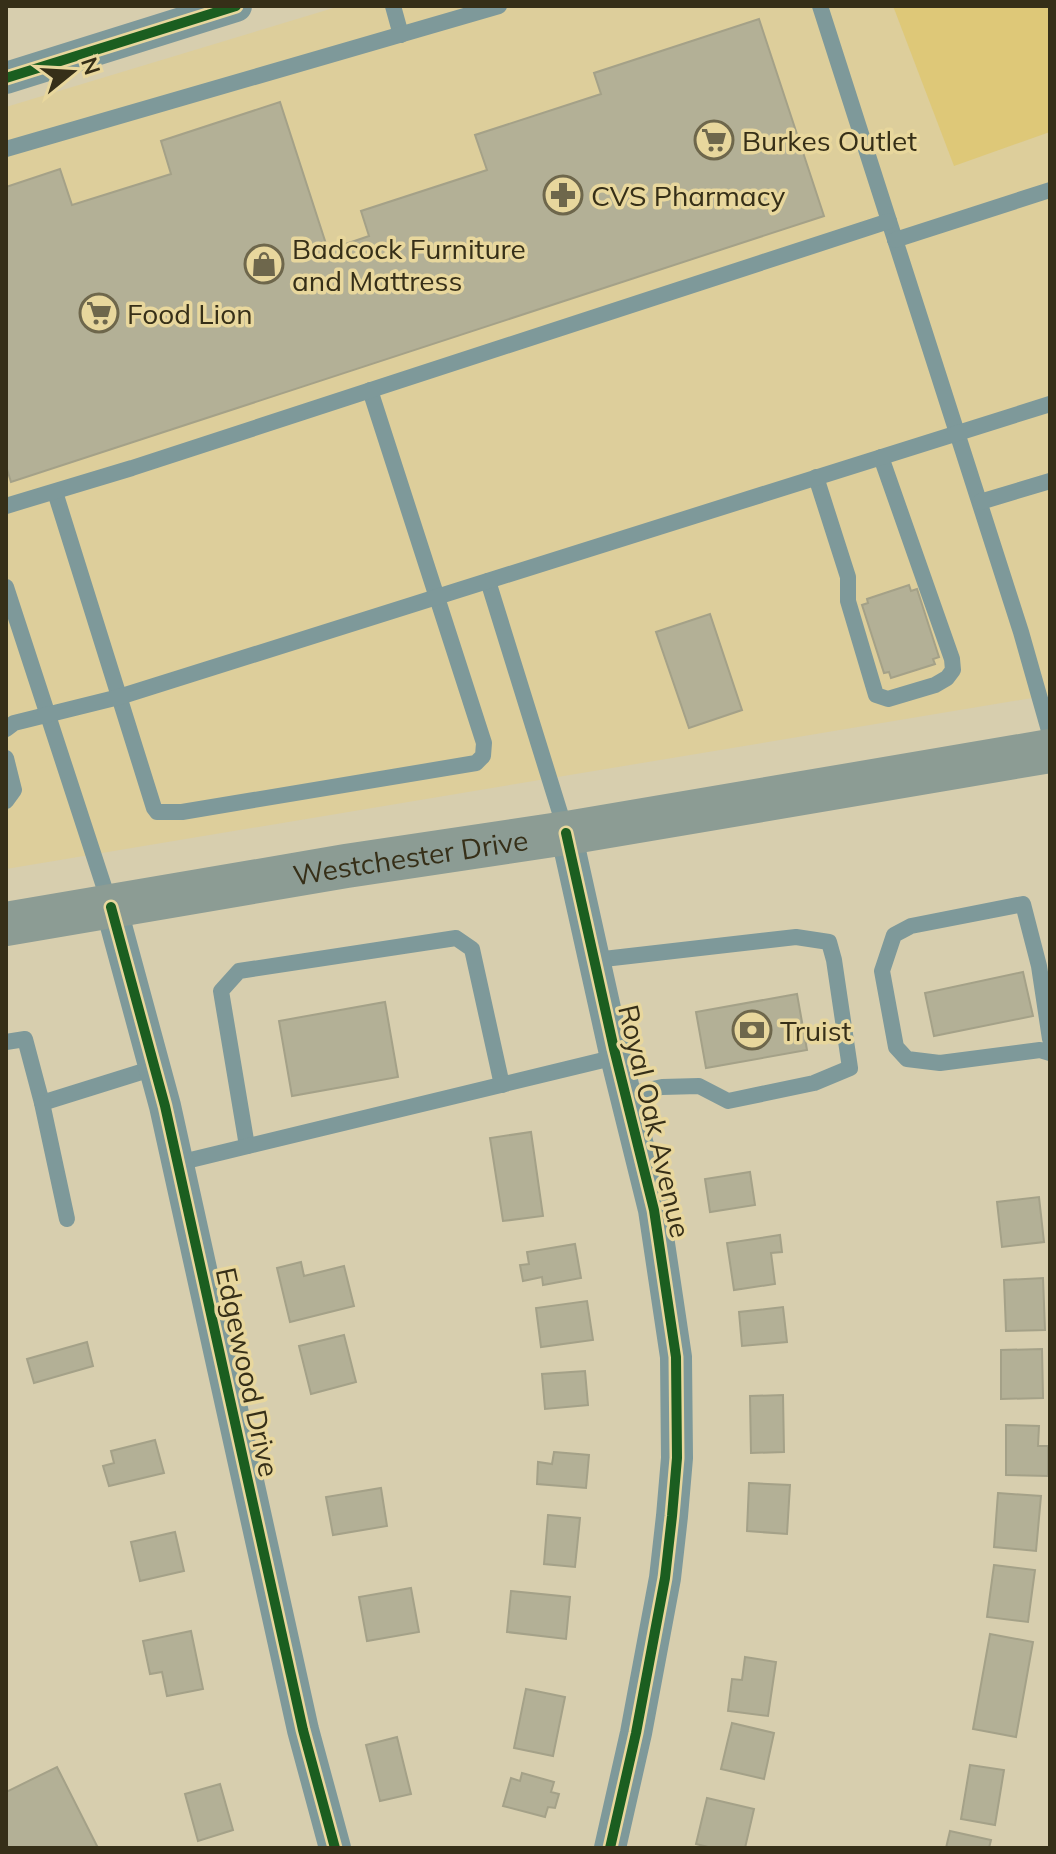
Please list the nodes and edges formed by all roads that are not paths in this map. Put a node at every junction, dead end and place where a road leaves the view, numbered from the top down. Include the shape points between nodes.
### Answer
1 (236, 6) edge
2 (393, 6) edge
3 (499, 6) edge
4 (820, 6) edge
5 (401, 35) junction
6 (6, 78) edge
7 (6, 149) edge
8 (1050, 190) edge
9 (889, 221) junction
10 (895, 240) junction
11 (370, 390) junction
12 (1050, 404) edge
13 (958, 433) junction
14 (881, 457) junction
15 (816, 477) junction
16 (1050, 481) edge
17 (55, 492) junction
18 (980, 502) junction
19 (6, 506) edge
20 (488, 581) junction
21 (6, 587) edge
22 (437, 596) junction
23 (119, 697) junction
24 (48, 713) junction
25 (6, 729) edge
26 (1050, 734) edge
27 (1050, 751) edge
28 (6, 758) edge
29 (6, 801) edge
30 (566, 833) junction
31 (111, 907) junction
32 (6, 924) edge
33 (595, 960) junction
34 (1045, 965) edge
35 (1050, 1039) edge
36 (6, 1042) edge
37 (1050, 1053) edge
38 (616, 1057) junction
39 (154, 1068) junction
40 (502, 1085) junction
41 (625, 1095) junction
42 (42, 1103) junction
43 (247, 1146) junction
44 (178, 1163) junction
45 (67, 1219) dead end
46 (335, 1848) edge
47 (610, 1848) edge

1 - 6 street
2 - 5 lane
3 - 5 lane
4 - 9 lane
5 - 7 lane
8 - 10 lane
9 - 10 lane
9 - 11 lane
10 - 13 lane
11 - 17 lane
11 - 22 lane
12 - 13 lane
13 - 14 lane
13 - 18 lane
14 - 15 lane
14 - 15 lane via 952,659 953,670 935,685 888,699 876,695 848,601 848,577
15 - 20 lane
16 - 18 lane
17 - 19 lane
17 - 23 lane
18 - 26 lane
20 - 22 lane
20 - 30 lane
21 - 24 lane
22 - 23 lane
22 - 23 lane via 484,743 476,763 157,812
23 - 24 lane
24 - 25 lane
24 - 31 lane
27 - 30 main road, Westchester Drive
28 - 29 lane via 14,790
30 - 31 main road, Westchester Drive
30 - 33 street, Royal Oak Avenue
31 - 32 main road, Westchester Drive
31 - 39 street, Edgewood Drive
33 - 38 street, Royal Oak Avenue
33 - 41 lane via 796,937 829,942 834,960 850,1068 814,1083 728,1101 699,1086
34 - 35 lane
34 - 37 lane via 1023,904 911,926 894,935 882,971 896,1047 907,1059 940,1063
36 - 42 lane via 25,1039
38 - 40 lane
38 - 41 street, Royal Oak Avenue
39 - 42 lane
39 - 44 street, Edgewood Drive
40 - 43 lane
40 - 43 lane via 472,949 456,938 239,971 221,991
41 - 47 street, Royal Oak Avenue via 654,1210 676,1357 677,1458 665,1578
42 - 45 lane
43 - 44 lane
44 - 46 street, Edgewood Drive via 303,1730

